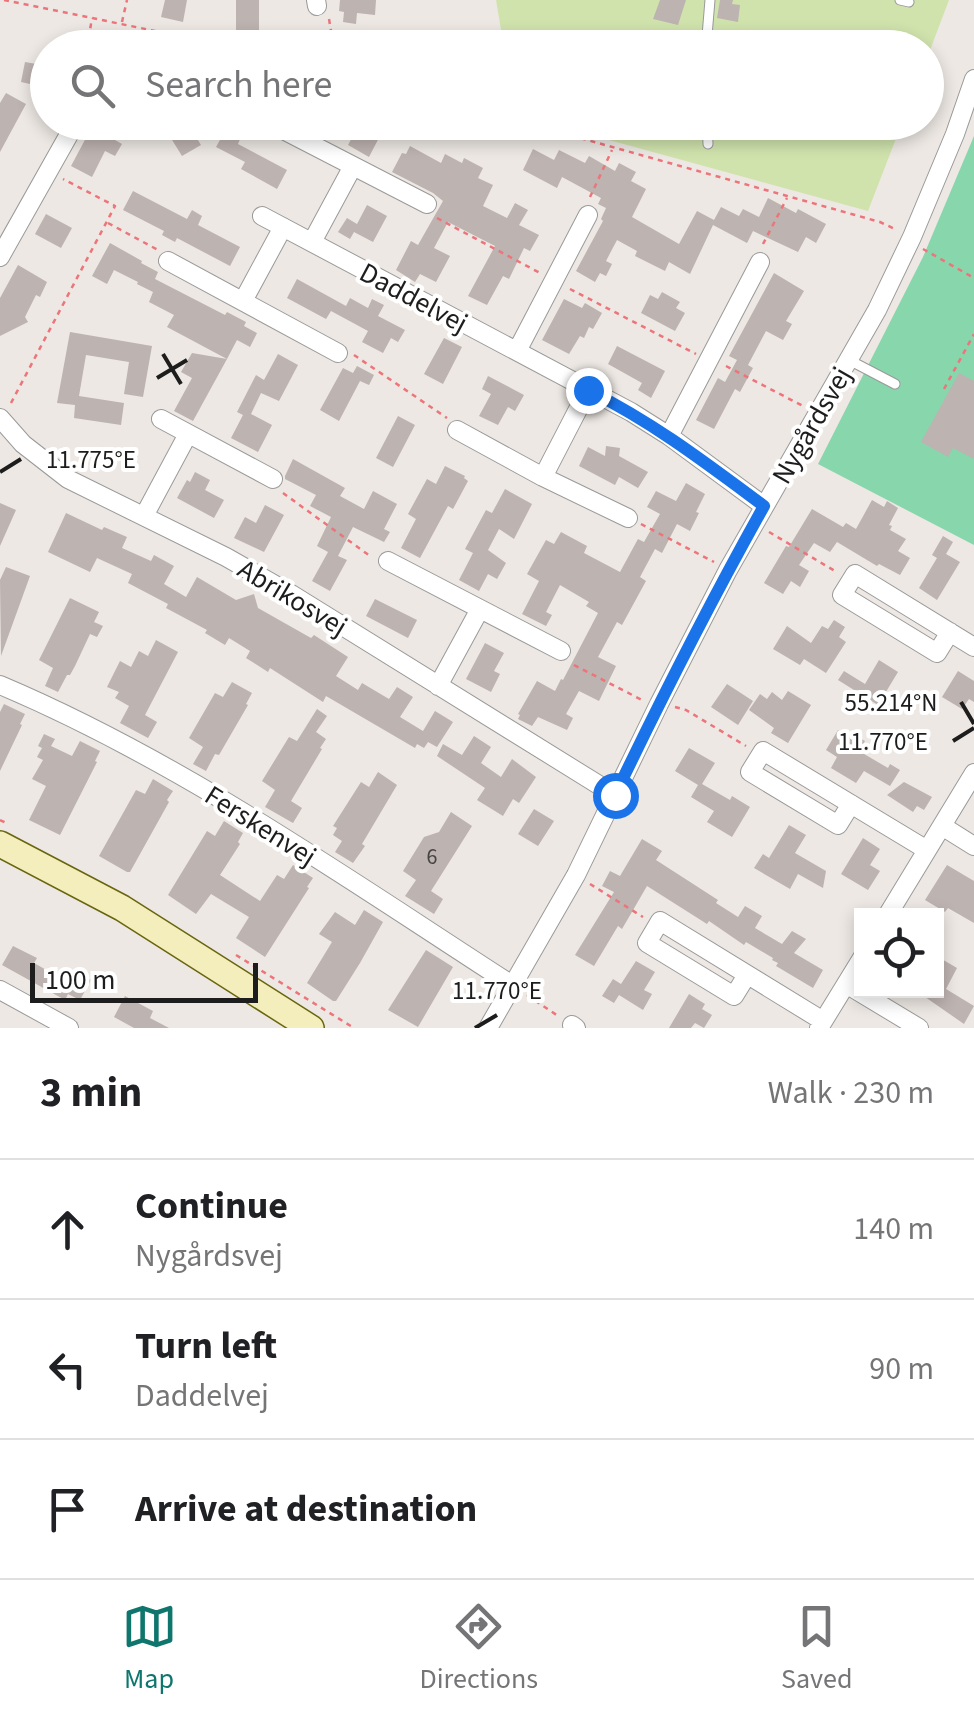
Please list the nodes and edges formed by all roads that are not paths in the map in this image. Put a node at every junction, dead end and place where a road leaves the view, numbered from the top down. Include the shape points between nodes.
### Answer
1 (710, 0) edge
2 (708, 30) edge
3 (974, 79) edge
4 (66, 140) edge
5 (303, 140) edge
6 (708, 140) edge
7 (708, 144) dead end
8 (353, 166) junction
9 (427, 204) road end
10 (588, 215) road end
11 (262, 216) dead end
12 (283, 227) junction
13 (312, 242) junction
14 (0, 257) edge
15 (168, 261) road end
16 (760, 262) road end
17 (242, 301) junction
18 (517, 352) junction
19 (338, 353) road end
20 (849, 360) junction
21 (895, 384) dead end
22 (588, 390) junction
23 (4, 412) edge
24 (160, 419) dead end
25 (457, 430) road end
26 (188, 434) junction
27 (669, 436) junction
28 (543, 477) junction
29 (273, 479) road end
30 (759, 515) junction
31 (144, 516) junction
32 (628, 518) road end
33 (388, 561) road end
34 (851, 580) road end
35 (480, 609) junction
36 (974, 647) edge
37 (561, 651) dead end
38 (0, 684) edge
39 (438, 686) junction
40 (974, 773) edge
41 (615, 795) junction
42 (851, 804) junction
43 (942, 826) junction
44 (0, 844) edge
45 (974, 846) edge
46 (927, 850) junction
47 (892, 908) edge
48 (657, 926) road end
49 (854, 971) edge
50 (846, 984) junction
51 (512, 985) junction
52 (0, 990) edge
53 (821, 1024) edge
54 (69, 1028) edge
55 (311, 1028) edge
56 (488, 1028) edge
57 (919, 1028) edge

1 - 2 lane
3 - 20 street, Nygårdsvej via 912,237
4 - 14 street
5 - 8 street
6 - 7 lane
8 - 9 street
8 - 13 street
10 - 18 street
11 - 12 street, Daddelvej
12 - 13 street, Daddelvej
12 - 17 street
13 - 18 street, Daddelvej
15 - 17 street
16 - 27 street
17 - 19 street
18 - 22 street, Daddelvej
20 - 21 lane
20 - 30 street, Nygårdsvej
22 - 27 street, Daddelvej
22 - 28 street
23 - 31 street, Abrikosvej via 23,444 68,479
24 - 26 street
25 - 28 street
26 - 29 street
26 - 31 street
27 - 30 street, Daddelvej
28 - 32 street
30 - 41 street, Nygårdsvej
31 - 39 street, Abrikosvej via 275,585
33 - 35 street
34 - 36 street via 855,574
35 - 37 street
35 - 39 street
38 - 51 street, Ferskenvej via 167,768
39 - 41 street, Abrikosvej
40 - 43 street
41 - 51 street, Nygårdsvej
42 - 42 street via 764,750 750,772 838,826
42 - 46 street
43 - 45 street
43 - 46 street
44 - 55 street via 122,908
46 - 47 street
48 - 53 street
49 - 50 street
50 - 53 street
50 - 57 street
51 - 56 street, Nygårdsvej
52 - 54 street

